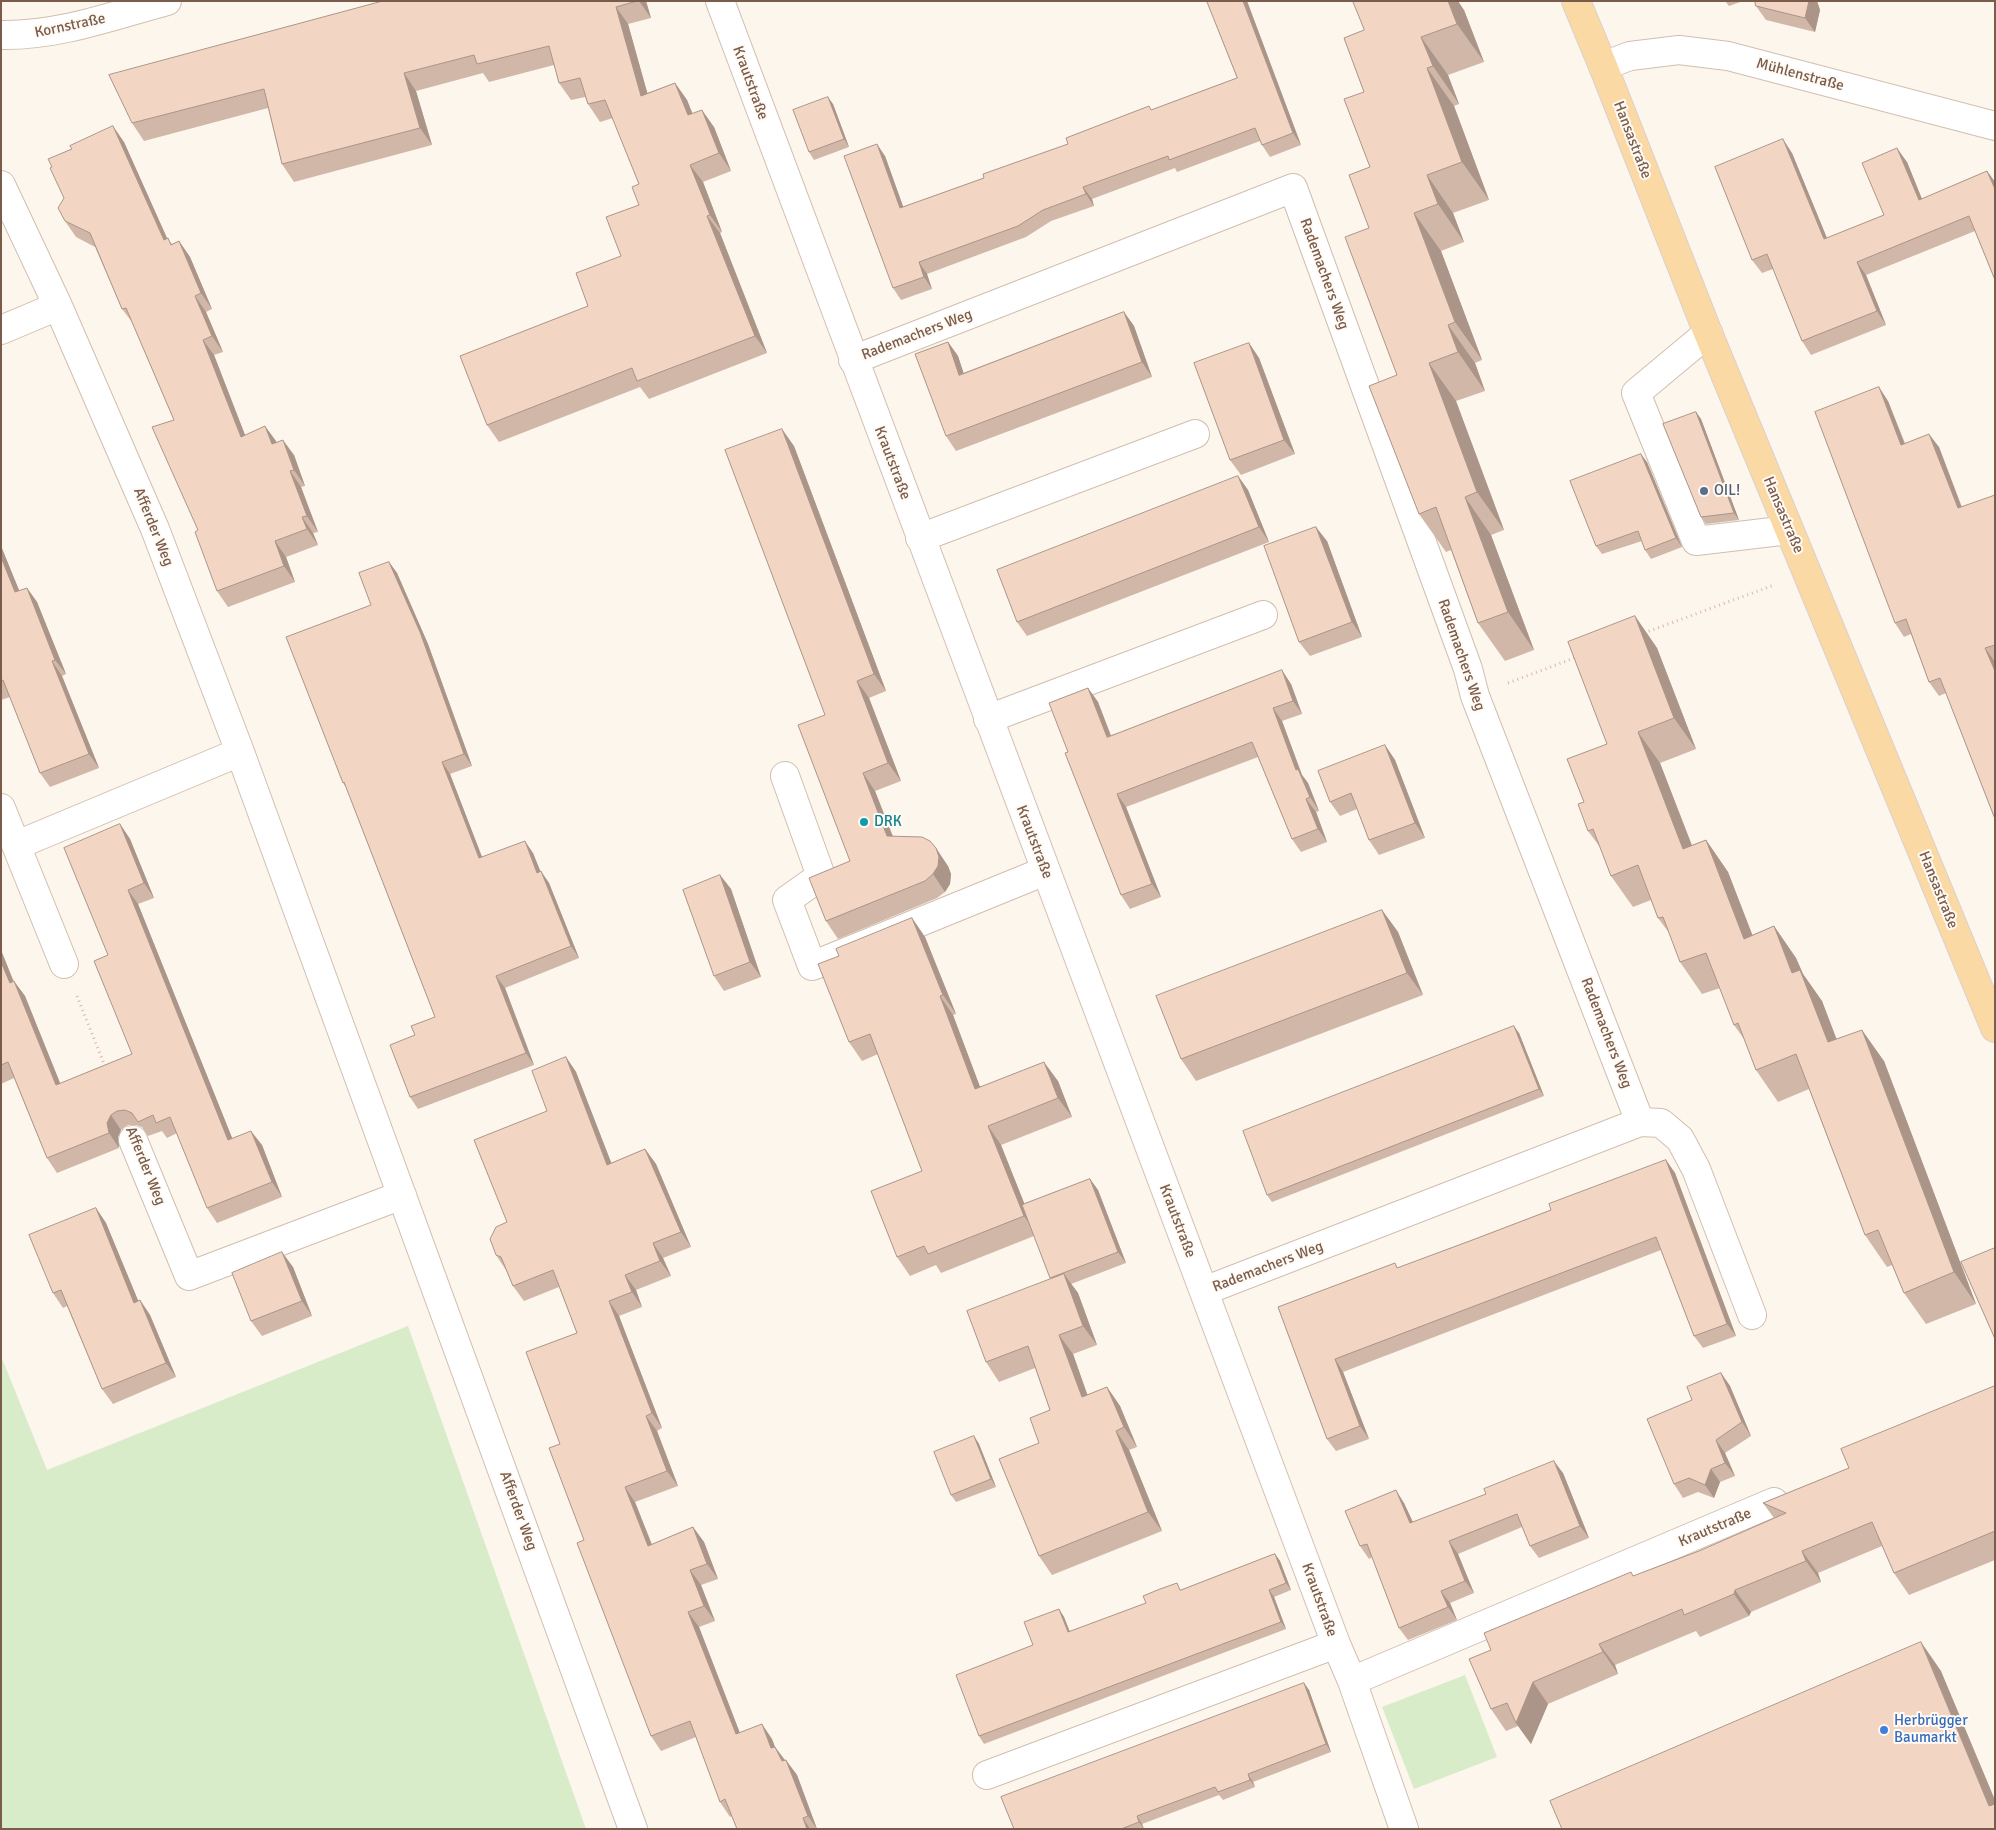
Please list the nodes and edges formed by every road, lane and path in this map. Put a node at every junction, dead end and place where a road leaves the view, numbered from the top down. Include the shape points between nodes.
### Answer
1 (167, 1) edge
2 (720, 1) edge
3 (1576, 1) edge
4 (1, 35) edge
5 (1603, 66) junction
6 (1995, 126) edge
7 (1, 185) edge
8 (58, 306) junction
9 (1, 330) edge
10 (1708, 333) junction
11 (853, 360) junction
12 (1195, 434) dead end
13 (1790, 530) junction
14 (920, 538) junction
15 (1807, 572) junction
16 (1263, 615) dead end
17 (1644, 633) edge
18 (1580, 656) edge
19 (1475, 696) junction
20 (988, 719) junction
21 (240, 752) junction
22 (785, 776) dead end
23 (1, 808) edge
24 (17, 846) junction
25 (1045, 871) junction
26 (64, 964) joint
27 (1995, 1028) edge
28 (107, 1072) edge
29 (1640, 1122) junction
30 (133, 1140) dead end
31 (402, 1195) junction
32 (1204, 1292) junction
33 (1752, 1315) dead end
34 (1774, 1502) edge
35 (1336, 1644) junction
36 (1352, 1681) junction
37 (987, 1775) dead end
38 (633, 1829) edge
39 (1404, 1829) edge

1 - 4 street, Kornstraße via 64,30
2 - 11 street, Krautstraße
3 - 5 main road, Hansastraße
5 - 6 street, Mühlenstraße via 1630,56 1679,50 1728,56
5 - 10 main road, Hansastraße
7 - 8 street, Afferder Weg
8 - 9 street
8 - 21 street, Afferder Weg via 156,529
10 - 13 main road, Hansastraße
10 - 13 street via 1636,394 1696,542
11 - 14 street, Krautstraße
11 - 19 street, Rademachers Weg via 1293,188
12 - 14 street
13 - 15 main road, Hansastraße
14 - 20 street, Krautstraße
15 - 17 path
15 - 27 main road, Hansastraße
16 - 20 street
18 - 19 path
19 - 29 street, Rademachers Weg
20 - 25 street, Krautstraße
21 - 24 street
21 - 31 street, Afferder Weg
22 - 25 street via 821,876 787,900 812,966
23 - 24 street
24 - 26 street
25 - 32 street, Krautstraße
26 - 28 path
29 - 32 street, Rademachers Weg
29 - 33 street via 1661,1123 1680,1139 1696,1169
30 - 31 street, Afferder Weg via 189,1276
31 - 38 street, Afferder Weg
32 - 35 street, Krautstraße
34 - 36 street, Krautstraße
35 - 36 street, Krautstraße
35 - 37 street
36 - 39 street, Krautstraße

